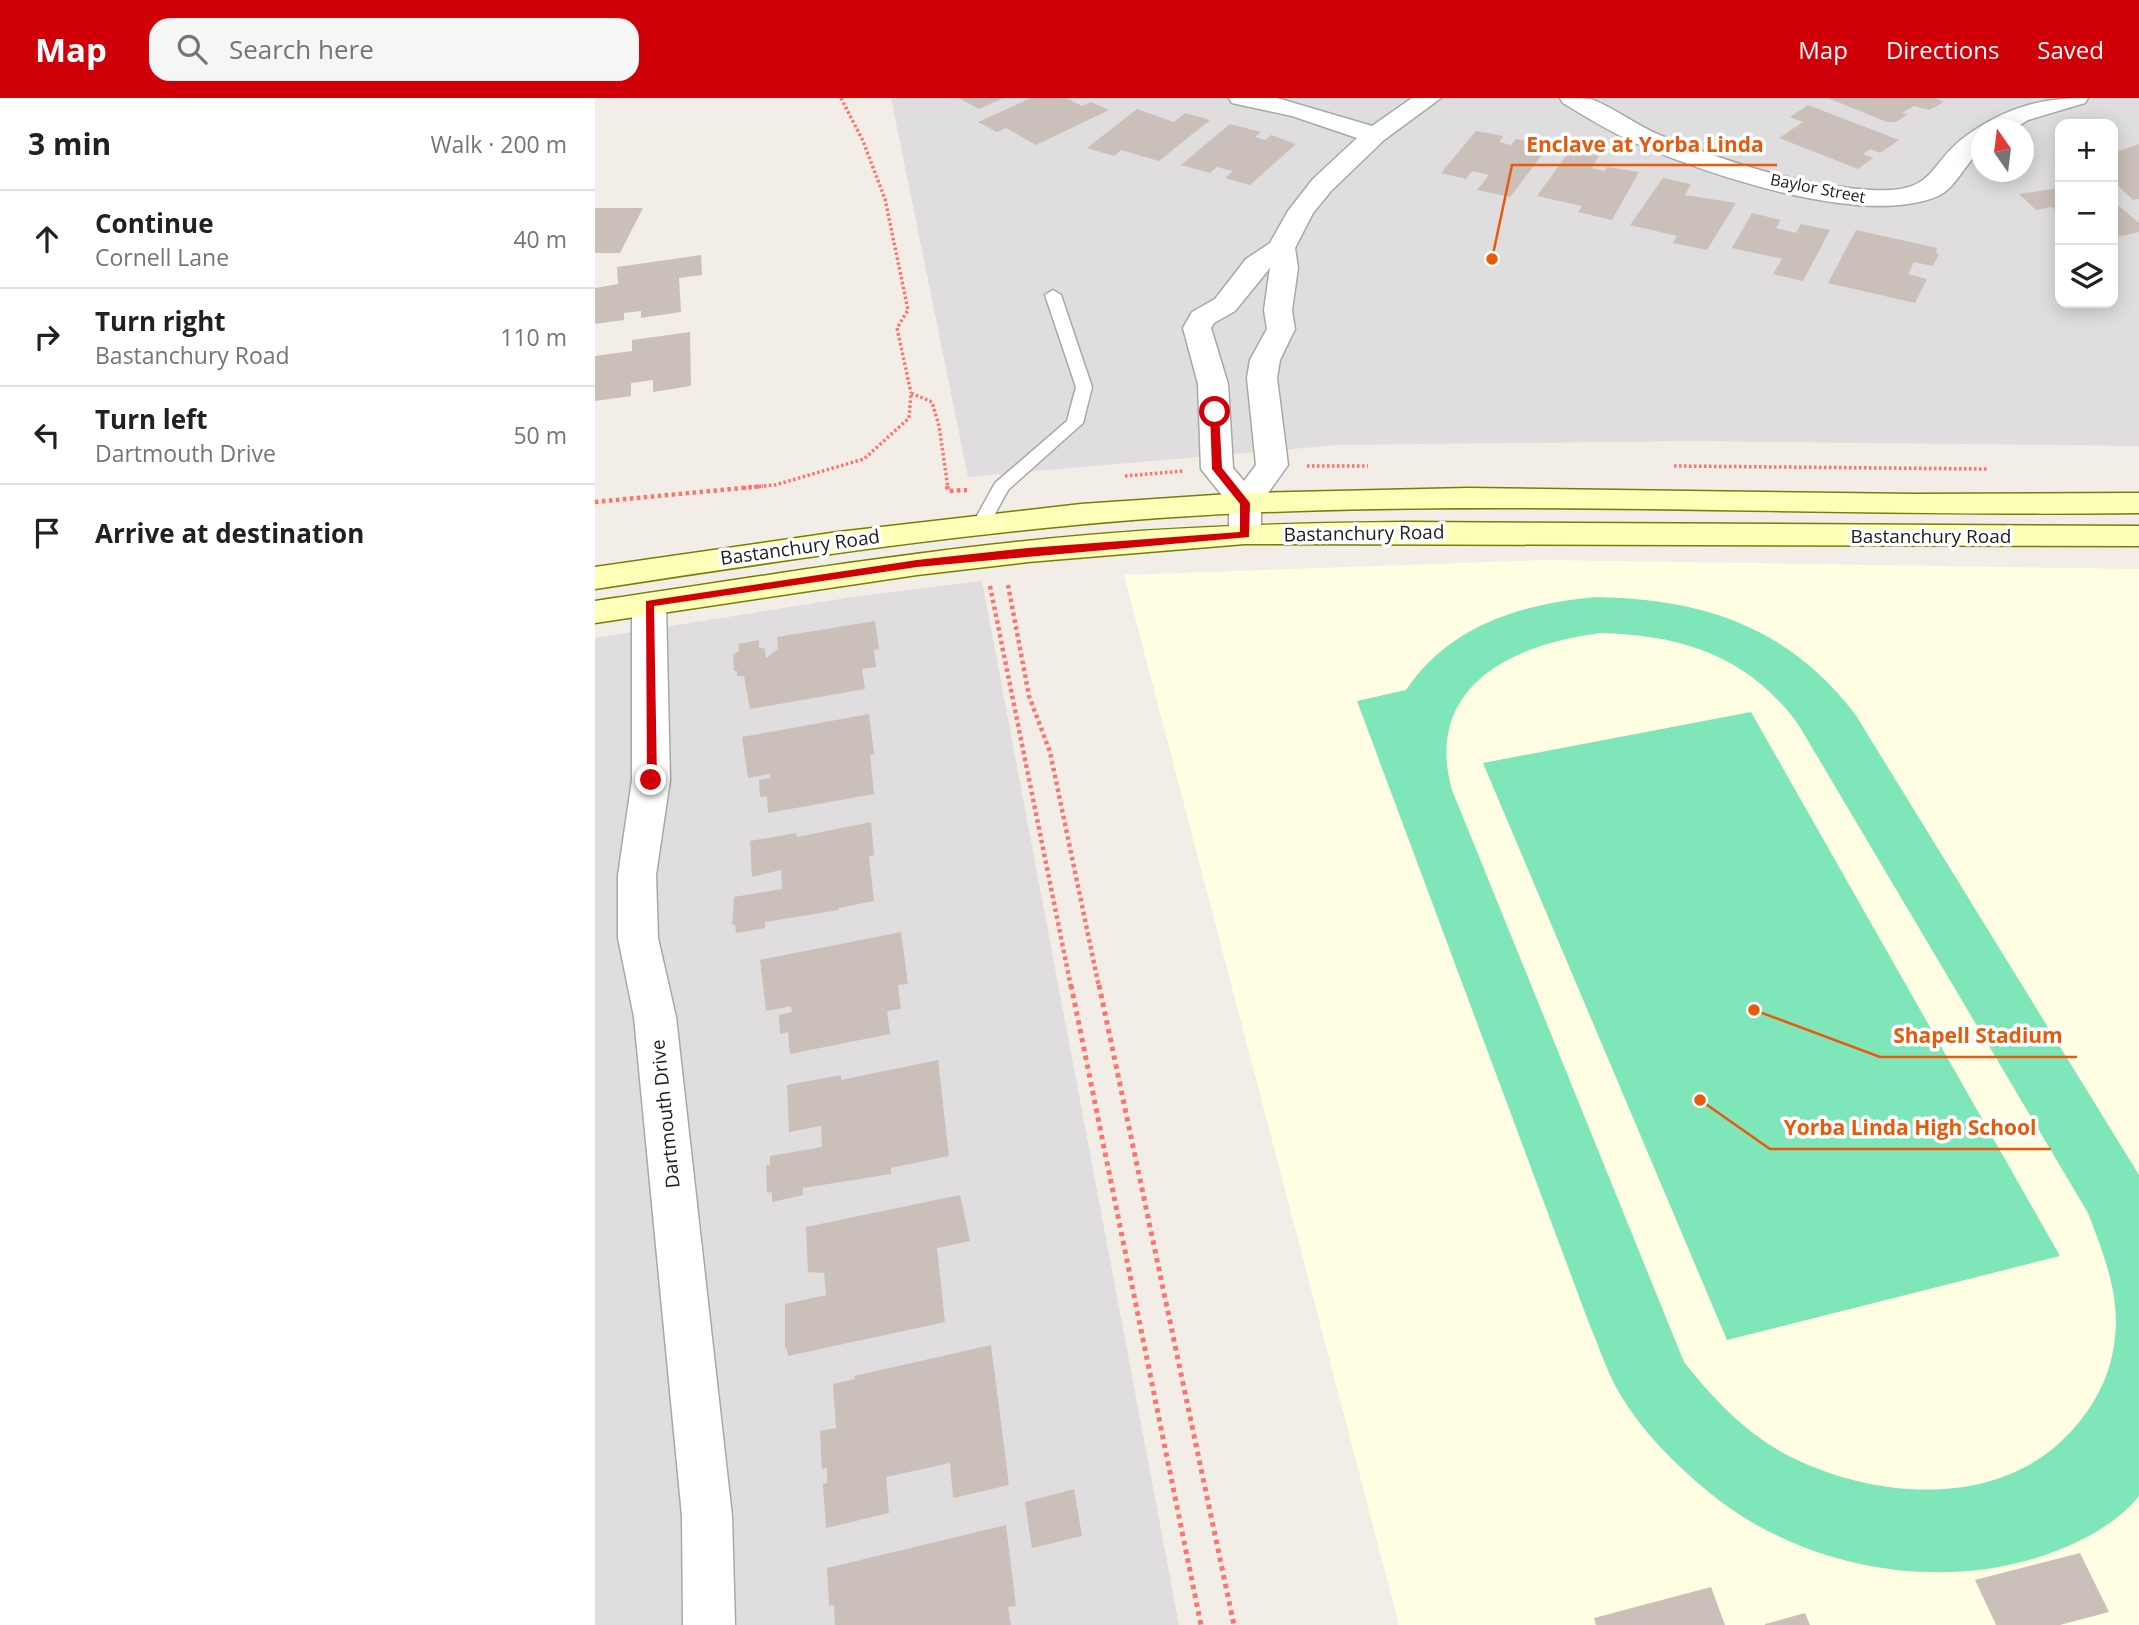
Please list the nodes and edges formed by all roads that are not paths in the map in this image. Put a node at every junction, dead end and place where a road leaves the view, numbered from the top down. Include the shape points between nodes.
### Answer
1 (1241, 98) edge
2 (1429, 98) edge
3 (1572, 98) edge
4 (2076, 98) edge
5 (2012, 119) edge
6 (1375, 135) junction
7 (1971, 146) edge
8 (1281, 248) junction
9 (1053, 295) dead end
10 (1226, 305) junction
11 (1277, 310) junction
12 (2139, 503) edge
13 (1245, 519) junction
14 (2139, 520) edge
15 (982, 523) junction
16 (2051, 536) junction
17 (2139, 536) edge
18 (595, 578) edge
19 (649, 604) junction
20 (595, 612) edge
21 (709, 1625) edge

1 - 6 street via 1298,110
2 - 6 street
3 - 7 street, Baylor Street via 1649,140 1763,177 1859,198 1913,197 1932,189
4 - 5 street
6 - 8 street via 1322,185
8 - 10 street via 1256,265
8 - 11 street via 1284,268
9 - 15 lane via 1084,387 1075,423 1001,487
10 - 11 street
10 - 13 street via 1202,318 1197,328 1213,384 1217,469
11 - 13 street via 1281,329 1265,360 1262,378 1272,466
12 - 13 main road, Bastanchury Road via 1439,500
13 - 15 main road, Bastanchury Road
13 - 16 main road, Bastanchury Road via 1421,532
13 - 19 main road, Bastanchury Road
14 - 16 main road via 2090,521 2067,526
15 - 18 main road, Bastanchury Road
16 - 17 main road, Bastanchury Road
19 - 20 main road, Bastanchury Road
19 - 21 street, Dartmouth Drive via 651,780 637,875 638,938 655,1017 707,1516

